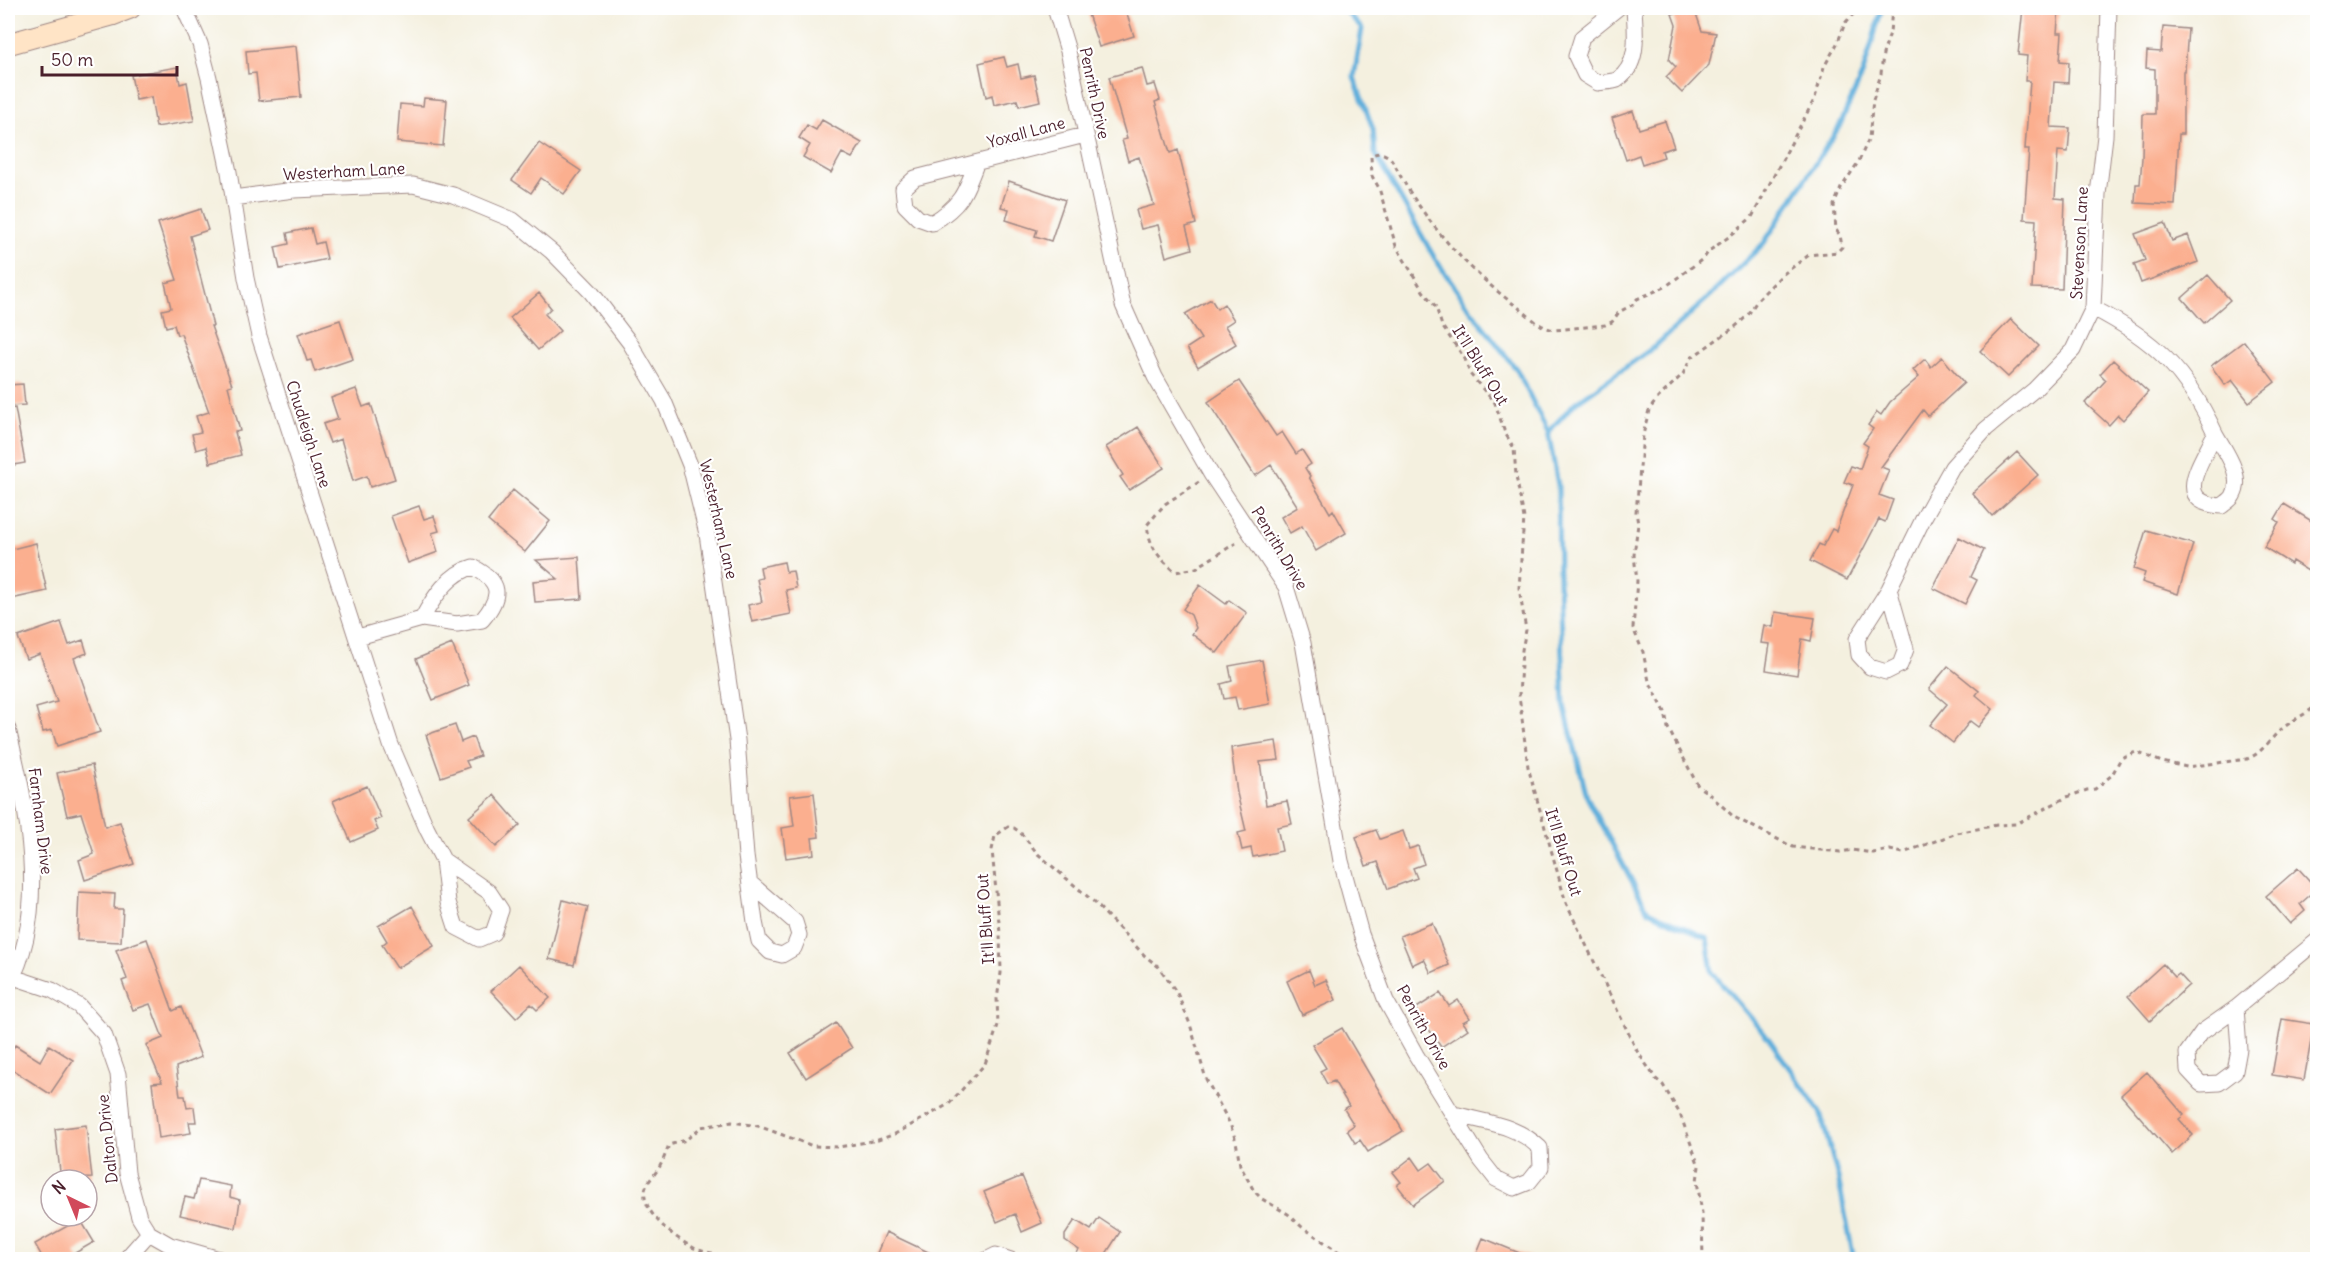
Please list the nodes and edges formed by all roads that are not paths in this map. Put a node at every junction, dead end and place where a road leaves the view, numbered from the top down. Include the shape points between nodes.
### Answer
1 (130, 8) edge
2 (184, 8) edge
3 (1055, 8) edge
4 (1618, 8) edge
5 (1634, 8) edge
6 (2109, 8) edge
7 (8, 44) edge
8 (1085, 135) junction
9 (976, 164) junction
10 (233, 198) junction
11 (2093, 308) junction
12 (2215, 433) dead end
13 (1889, 589) junction
14 (422, 619) junction
15 (358, 637) junction
16 (8, 729) edge
17 (443, 860) junction
18 (750, 883) dead end
19 (2318, 940) edge
20 (10, 982) edge
21 (2236, 1008) junction
22 (1454, 1114) junction
23 (149, 1233) junction
24 (125, 1260) edge
25 (223, 1260) edge
26 (986, 1260) edge
27 (1011, 1260) edge

1 - 7 street
2 - 10 street, Chudleigh Lane via 209,78
3 - 8 street, Penrith Drive
4 - 5 street via 1582,37 1576,56 1585,75 1598,83 1616,81 1628,68 1636,47
6 - 11 street, Stevenson Lane
8 - 9 street, Yoxall Lane
8 - 22 street, Penrith Drive via 1123,305 1155,377 1210,474 1286,587 1304,644 1341,861 1361,934 1386,1001
9 - 9 street, Yoxall Lane via 915,178 903,189 904,205 918,218 932,223 951,212 967,189
10 - 15 street, Chudleigh Lane via 260,336
10 - 18 street, Westerham Lane via 294,190 413,185 453,195 513,220 552,252 591,292 630,343 664,401 690,465 707,534 737,740
11 - 12 street via 2124,324 2178,369 2201,402
11 - 13 street, Stevenson Lane via 2073,350 2035,389 1986,429 1952,467
13 - 13 street, Stevenson Lane via 1906,650 1900,665 1886,672 1870,667 1859,655 1857,639
14 - 14 street via 457,624 482,620 494,605 496,590 488,575 473,567 461,570 431,602
14 - 15 street
15 - 17 street, Chudleigh Lane via 391,745
16 - 20 street, Farnham Drive via 24,805 31,913 19,963
17 - 17 street, Chudleigh Lane via 489,892 501,910 494,933 479,939 456,927 448,902
19 - 21 street
20 - 23 street, Dalton Drive via 52,990 79,1006 104,1034 118,1074 126,1173 139,1216
21 - 21 street via 2239,1049 2235,1071 2219,1083 2201,1084 2188,1070 2187,1053 2202,1032
22 - 22 street, Penrith Drive via 1508,1127 1527,1136 1540,1148 1541,1167 1529,1182 1514,1188 1496,1179
23 - 24 street
23 - 25 street via 170,1245
26 - 27 street via 996,1255

